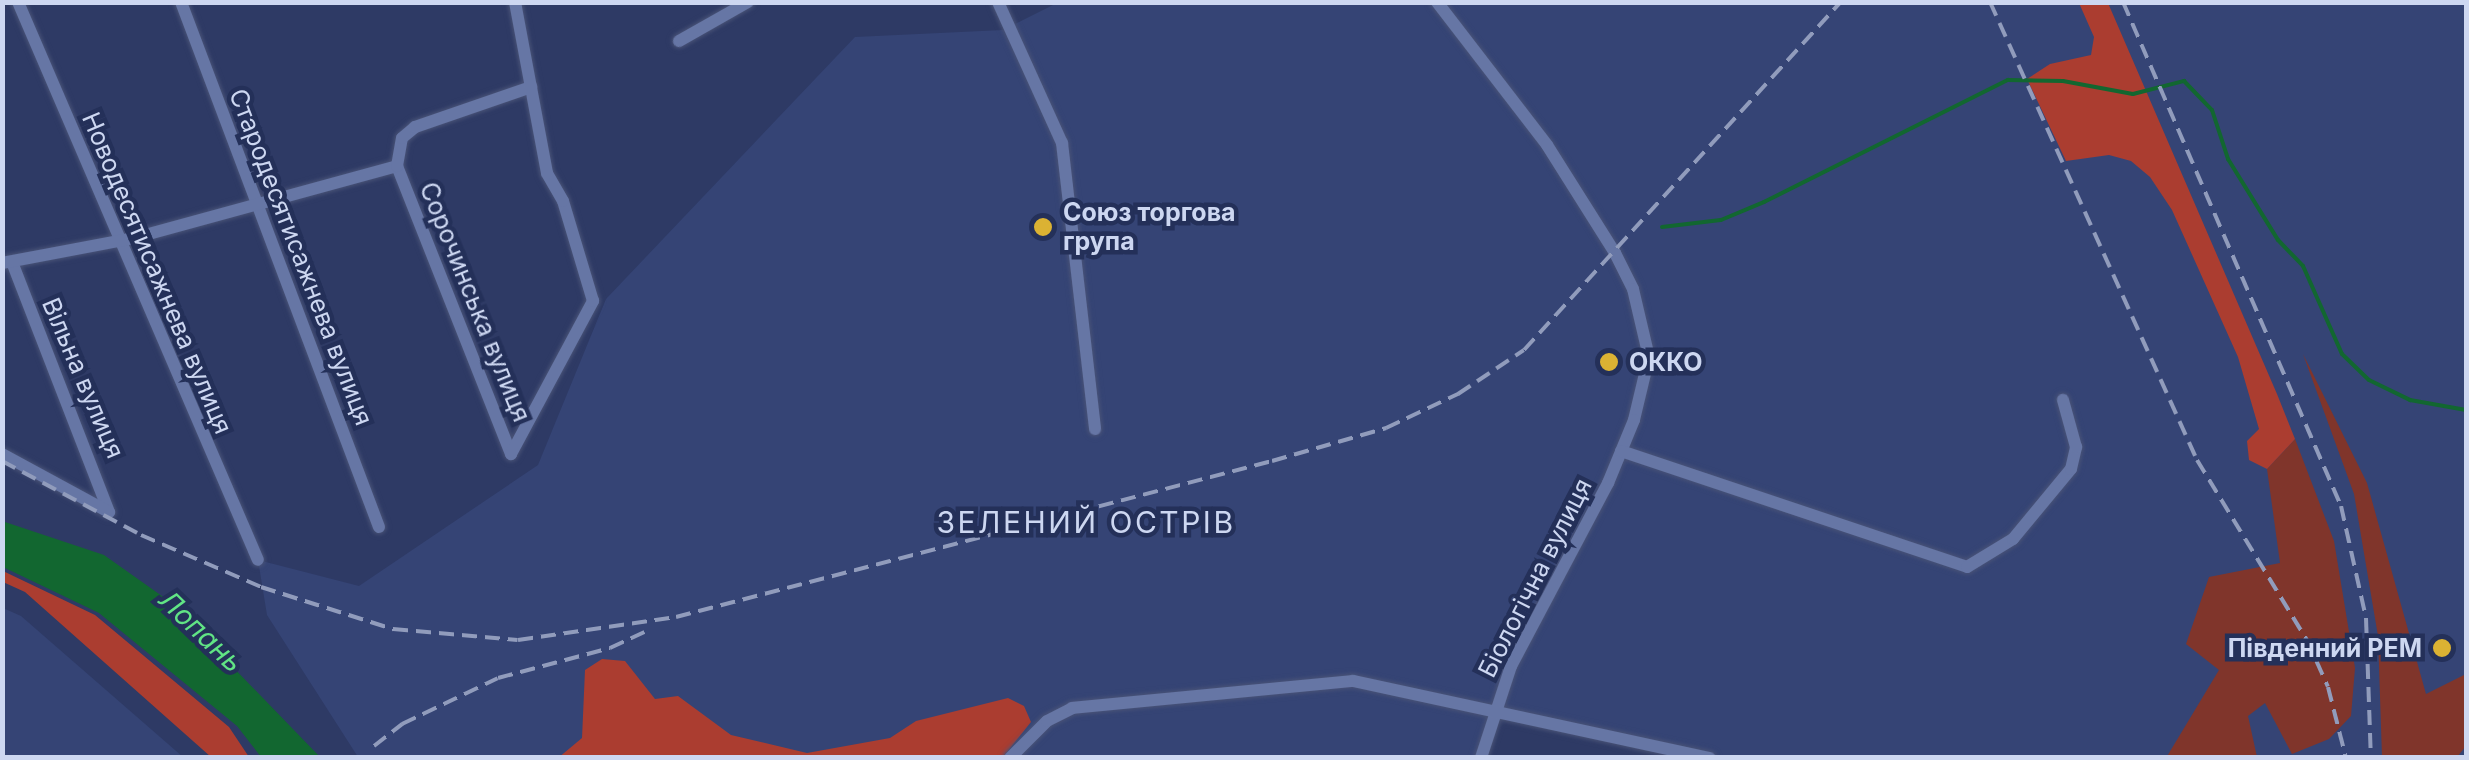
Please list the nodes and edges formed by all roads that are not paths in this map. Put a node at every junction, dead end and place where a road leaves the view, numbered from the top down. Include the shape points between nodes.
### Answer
1 (18, 2) edge
2 (182, 2) edge
3 (515, 2) edge
4 (748, 2) edge
5 (998, 2) edge
6 (1437, 2) edge
7 (679, 40) dead end
8 (531, 87) junction
9 (397, 166) junction
10 (256, 202) junction
11 (114, 238) junction
12 (7, 262) edge
13 (2063, 400) dead end
14 (1095, 429) dead end
15 (1621, 452) junction
16 (2, 454) edge
17 (379, 527) dead end
18 (258, 560) dead end
19 (1495, 710) junction
20 (1010, 758) edge
21 (1481, 758) edge
22 (1710, 758) edge

1 - 11 street, Новодесятисажнева вулиця
2 - 10 street, Стародесятисажнева вулиця
3 - 8 street
4 - 7 street
5 - 14 street via 1062,143
6 - 15 street, Біологічна вулиця via 1547,145 1633,289 1649,357
8 - 9 street via 415,127 402,138
8 - 9 street, Сорочинська вулиця via 547,174 563,201 593,311 511,454
9 - 10 street via 298,197
10 - 11 street
10 - 17 street, Стародесятисажнева вулиця
11 - 12 street
11 - 18 street, Новодесятисажнева вулиця
12 - 16 street, Вільна вулиця via 109,512
13 - 15 street via 2076,447 2071,469 2012,539 1967,568
15 - 19 street, Біологічна вулиця
19 - 20 street via 1353,681 1305,684 1072,708 1046,721
19 - 21 street, Біологічна вулиця
19 - 22 street

